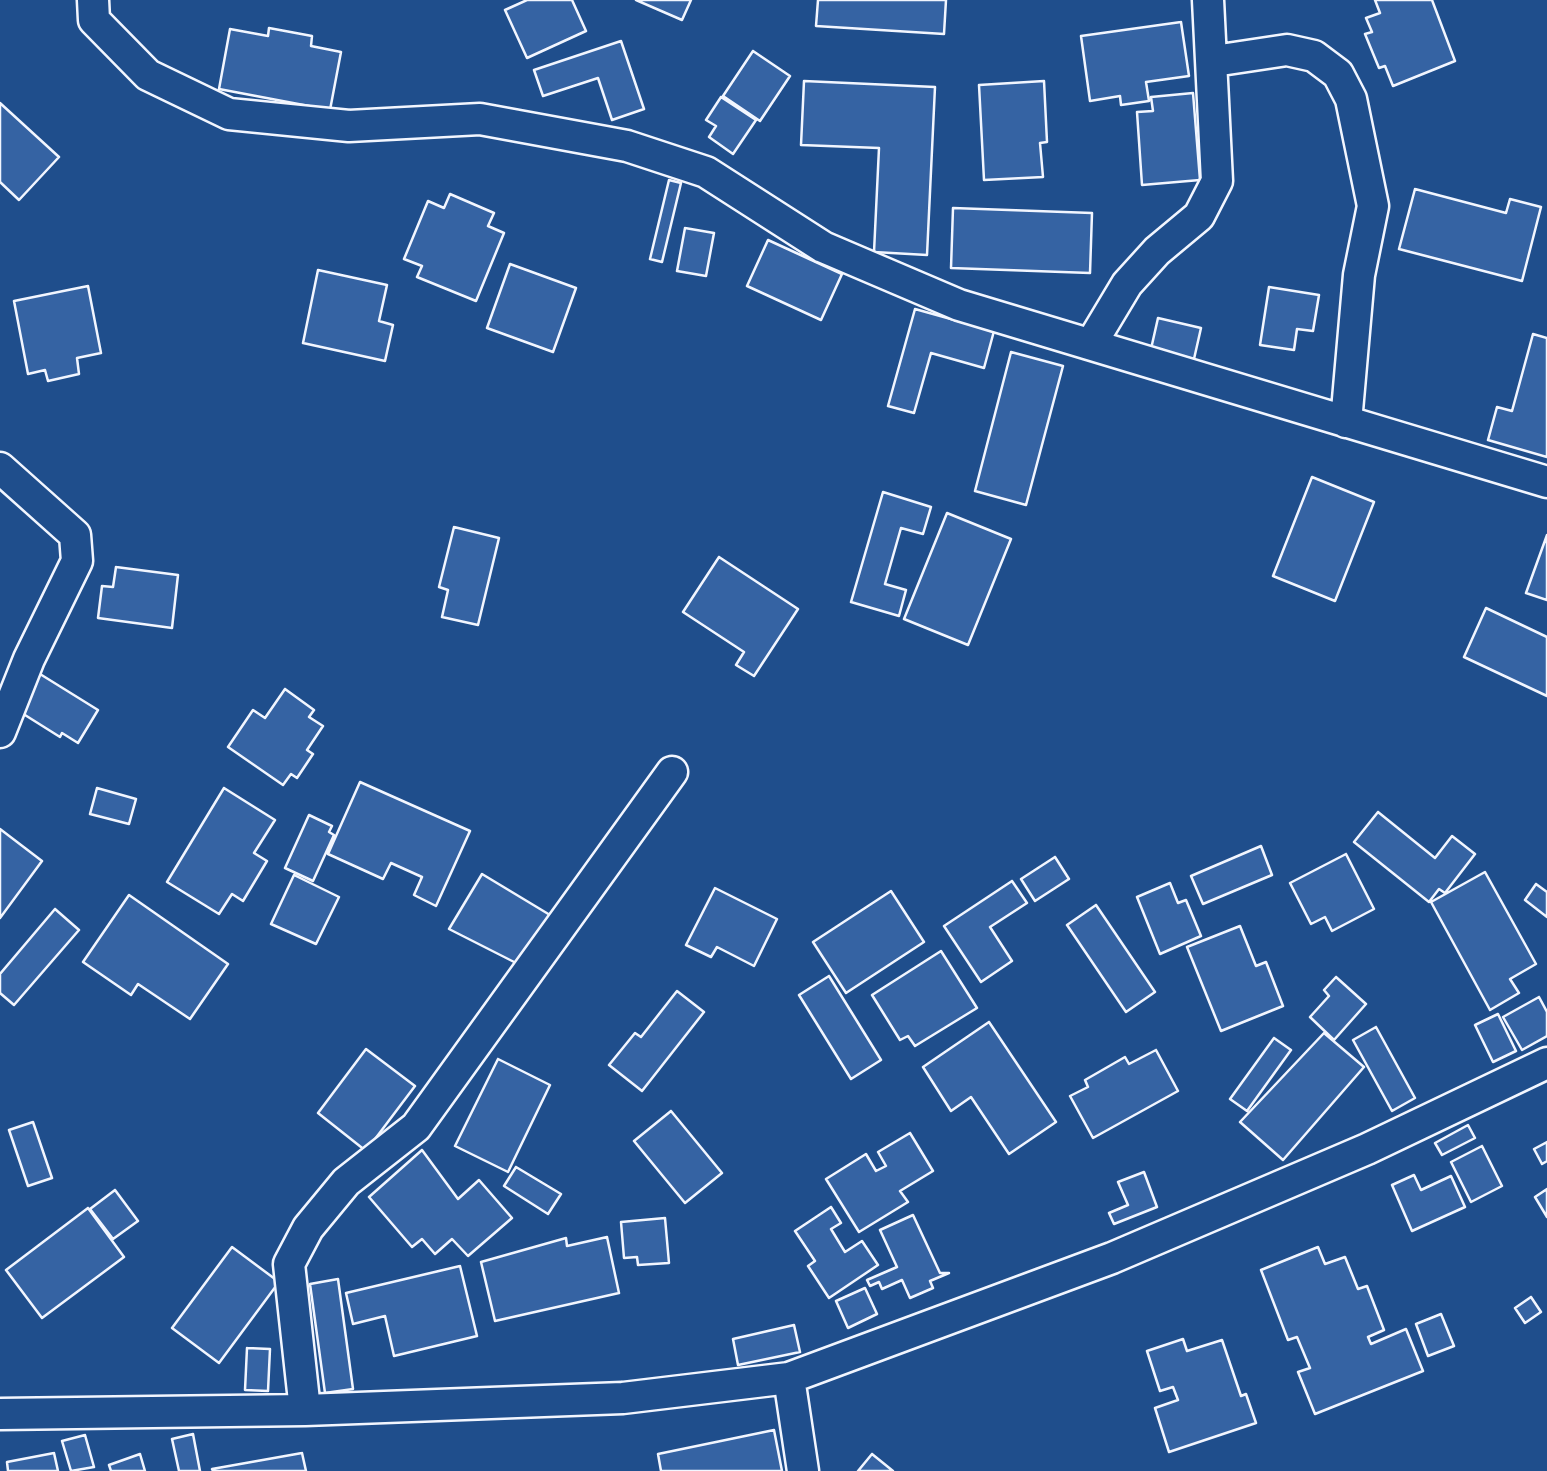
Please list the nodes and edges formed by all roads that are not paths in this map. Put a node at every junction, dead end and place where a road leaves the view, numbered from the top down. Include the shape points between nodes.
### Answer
1 (93, 0) edge
2 (1208, 0) edge
3 (1214, 60) junction
4 (1091, 344) junction
5 (1346, 422) junction
6 (0, 468) edge
7 (1547, 482) edge
8 (0, 732) edge
9 (672, 772) dead end
10 (1547, 1063) edge
11 (788, 1378) junction
12 (305, 1410) junction
13 (0, 1414) edge
14 (803, 1471) edge

1 - 4 street via 94,20 148,74 229,114 349,126 480,119 627,146 706,172 823,247 959,305
2 - 3 street
3 - 4 street via 1217,181 1200,216 1127,284
3 - 5 street via 1287,50 1314,56 1338,74 1351,98 1373,206 1359,276
4 - 5 street
5 - 7 street
6 - 8 street via 75,535 77,562
9 - 12 street via 416,1127 346,1182 308,1228 289,1264
10 - 11 street via 1112,1258
11 - 12 street via 623,1398
11 - 14 street
12 - 13 street

